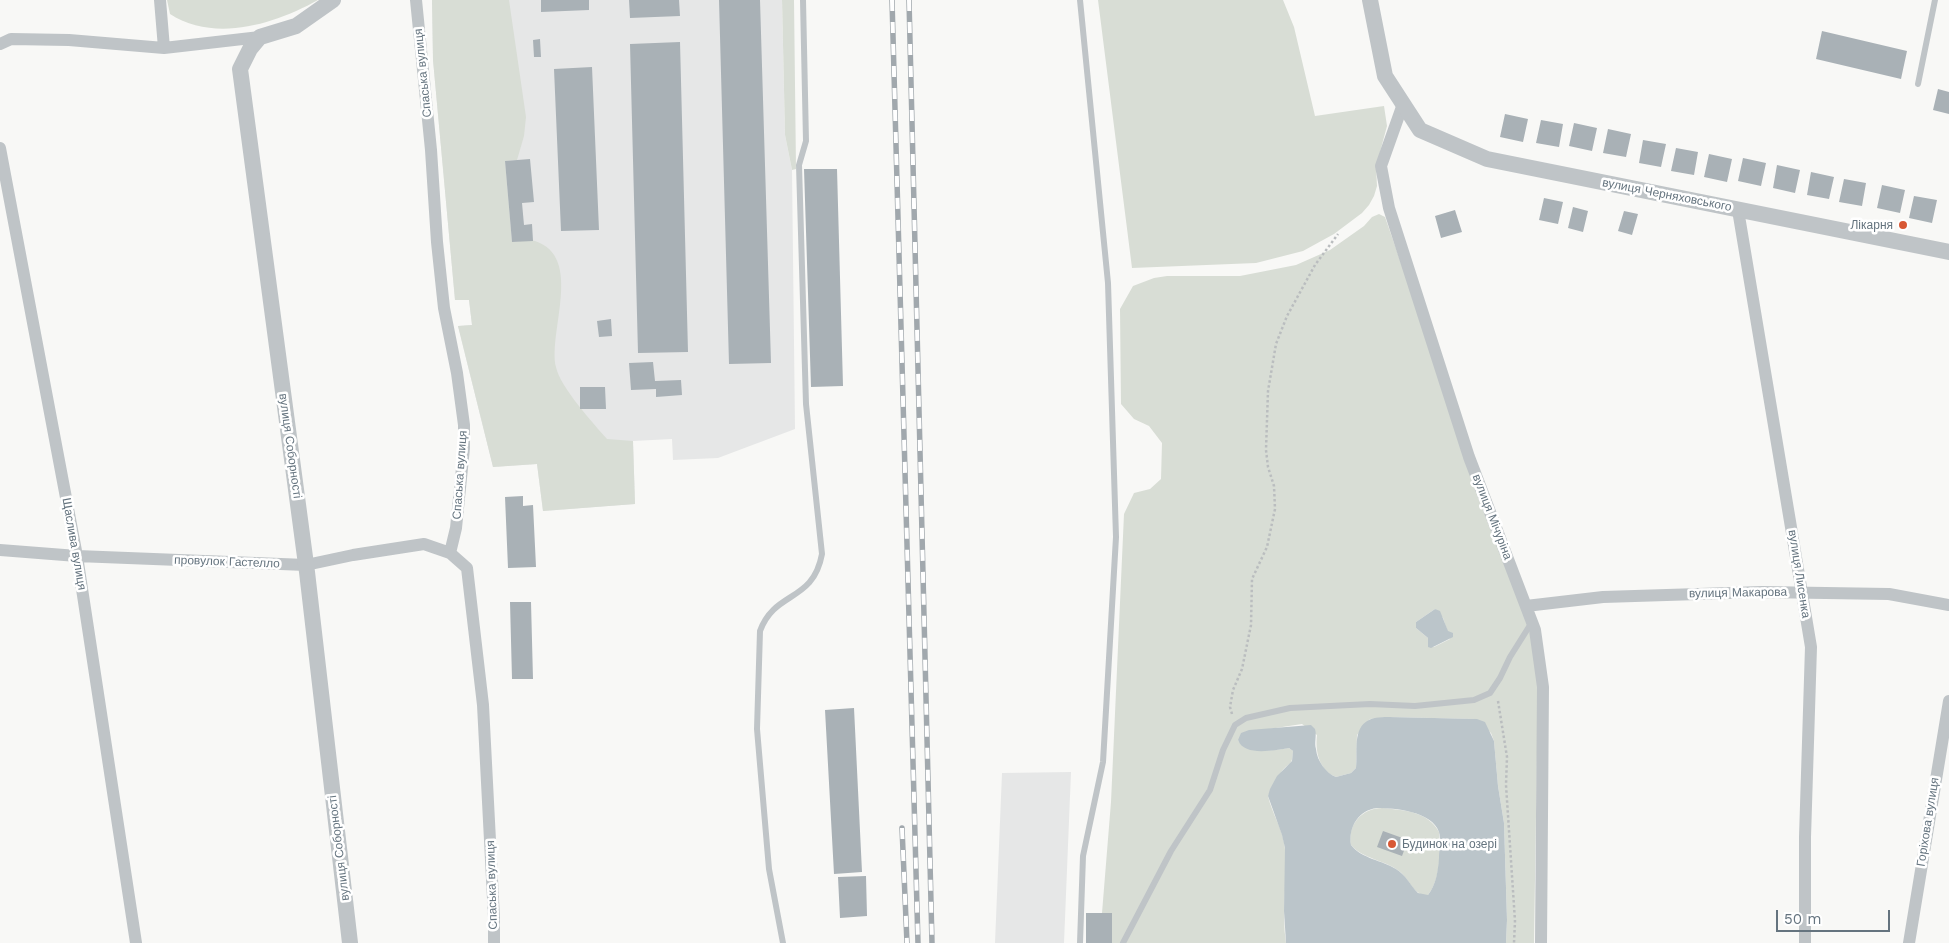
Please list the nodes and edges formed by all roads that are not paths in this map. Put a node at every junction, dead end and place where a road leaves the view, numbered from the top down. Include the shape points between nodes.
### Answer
1 (160, 0) edge
2 (333, 0) edge
3 (416, 0) edge
4 (803, 0) edge
5 (1080, 0) edge
6 (1370, 0) edge
7 (1935, 0) edge
8 (260, 37) junction
9 (0, 44) edge
10 (164, 48) junction
11 (1918, 84) dead end
12 (1403, 104) junction
13 (0, 148) edge
14 (1738, 210) junction
15 (1949, 252) edge
16 (0, 550) edge
17 (450, 553) junction
18 (77, 556) junction
19 (306, 565) junction
20 (1803, 592) junction
21 (1949, 605) edge
22 (1526, 606) junction
23 (1532, 622) junction
24 (1949, 701) edge
25 (136, 943) edge
26 (350, 943) edge
27 (494, 943) edge
28 (783, 943) edge
29 (1080, 943) edge
30 (1123, 943) edge
31 (1541, 943) edge
32 (1805, 943) edge
33 (1909, 943) edge

1 - 10 street
2 - 8 street via 296,26
3 - 17 street, Спаська вулиця via 444,308 464,426 456,528
4 - 28 lane via 806,141 799,165 806,404 822,554 820,565 808,586 773,608 764,618 760,631 757,729 769,869
5 - 29 lane via 1108,283 1116,537 1103,762 1083,856
6 - 12 street, вулиця Черняховського via 1386,76
7 - 11 lane
8 - 10 street
8 - 19 street, вулиця Соборності via 240,69
9 - 10 street via 11,40 69,40
12 - 14 street, вулиця Черняховського via 1420,130 1486,159
12 - 22 street, вулиця Мічуріна via 1381,166 1389,208 1469,457
13 - 18 street, Щаслива вулиця
14 - 15 street, вулиця Черняховського
14 - 20 street, вулиця Лисенка
16 - 18 street, провулок Гастелло
17 - 19 street, провулок Гастелло via 424,544
17 - 27 street, Спаська вулиця via 467,568 485,754
18 - 19 street, провулок Гастелло
18 - 25 street, Щаслива вулиця
19 - 26 street, вулиця Соборності
20 - 21 street, вулиця Макарова via 1889,594
20 - 22 street, вулиця Макарова via 1603,597
20 - 32 street, вулиця Лисенка via 1811,647 1804,837
22 - 23 street, вулиця Мічуріна
23 - 30 lane via 1490,693 1474,700 1415,706 1370,704 1290,708 1246,718 1235,725 1210,790 1171,851
23 - 31 street, вулиця Мічуріна via 1543,687
24 - 33 street, Горіхова вулиця

